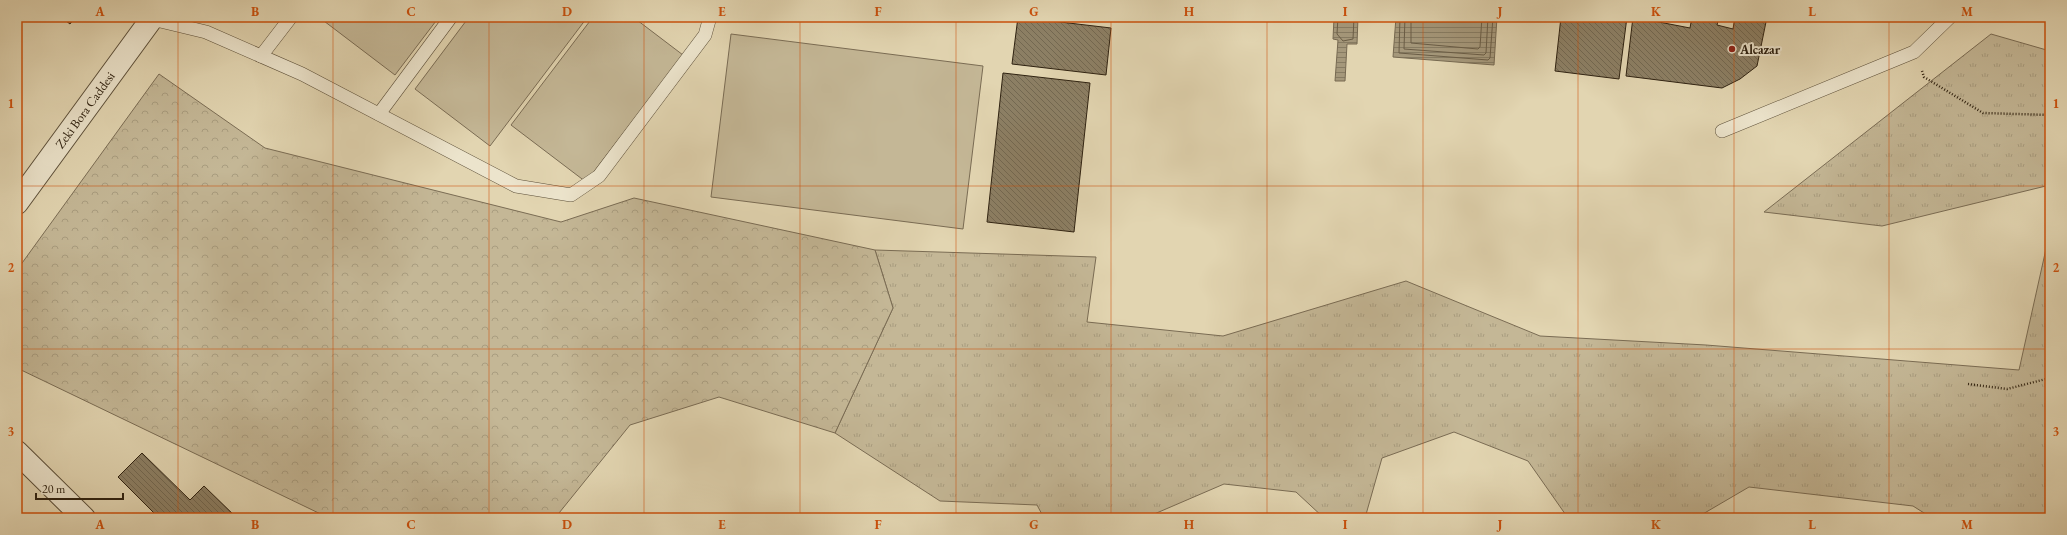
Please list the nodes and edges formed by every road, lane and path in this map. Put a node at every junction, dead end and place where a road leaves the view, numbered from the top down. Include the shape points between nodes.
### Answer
1 (291, 17) edge
2 (451, 17) edge
3 (710, 17) edge
4 (1950, 17) edge
5 (153, 18) edge
6 (1914, 52) junction
7 (261, 56) junction
8 (379, 114) junction
9 (2050, 115) edge
10 (1722, 131) dead end
11 (17, 203) edge
12 (2050, 378) edge
13 (1968, 384) dead end
14 (17, 452) edge
15 (84, 518) edge

1 - 7 lane
2 - 8 lane
3 - 8 lane via 705,35 599,176 571,195 516,186
4 - 6 lane
5 - 7 lane via 206,32
5 - 11 street, Zeki Bora Caddesi
6 - 9 path via 1924,77 1984,113
6 - 10 lane
7 - 8 lane
12 - 13 path via 2007,389
14 - 15 street

